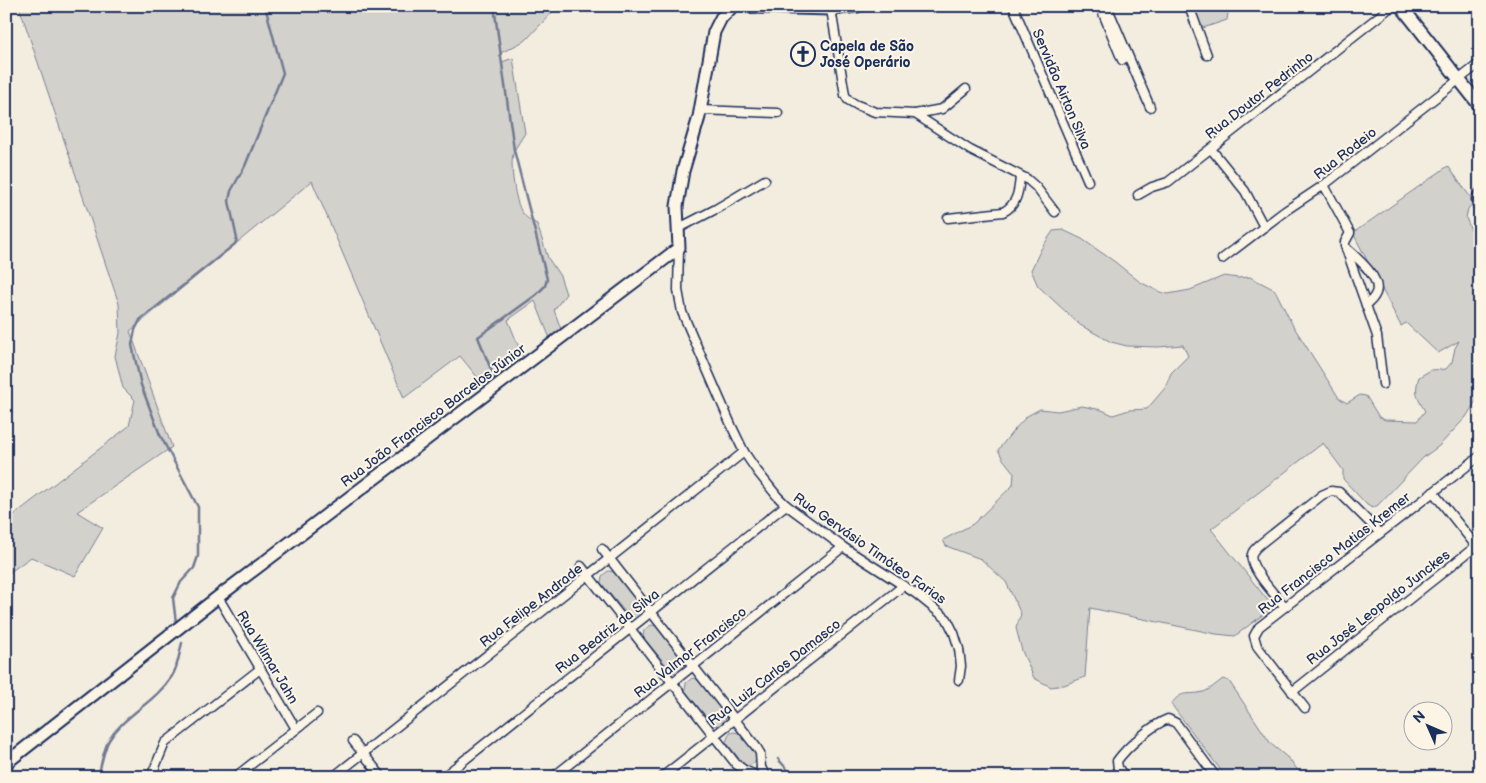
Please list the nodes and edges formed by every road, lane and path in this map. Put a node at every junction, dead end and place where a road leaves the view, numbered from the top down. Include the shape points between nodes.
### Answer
1 (733, 6) edge
2 (749, 6) edge
3 (857, 6) edge
4 (1013, 6) edge
5 (1100, 6) edge
6 (1107, 6) edge
7 (1189, 6) edge
8 (1392, 6) edge
9 (1401, 6) edge
10 (831, 9) junction
11 (1207, 55) dead end
12 (1122, 60) dead end
13 (1480, 63) edge
14 (1459, 80) junction
15 (966, 89) dead end
16 (1480, 106) edge
17 (1150, 107) dead end
18 (700, 110) junction
19 (778, 113) dead end
20 (915, 114) junction
21 (1210, 149) junction
22 (1020, 176) junction
23 (765, 180) dead end
24 (1088, 181) dead end
25 (1324, 185) junction
26 (1138, 195) dead end
27 (1055, 212) dead end
28 (948, 218) dead end
29 (1264, 227) junction
30 (679, 228) junction
31 (1345, 246) junction
32 (679, 248) junction
33 (1222, 259) dead end
34 (1366, 306) junction
35 (1383, 384) dead end
36 (744, 452) junction
37 (1480, 456) edge
38 (1433, 492) junction
39 (786, 505) junction
40 (1380, 533) junction
41 (1478, 544) edge
42 (843, 547) junction
43 (602, 549) dead end
44 (610, 558) junction
45 (581, 566) dead end
46 (588, 575) junction
47 (903, 586) junction
48 (218, 597) junction
49 (1285, 607) junction
50 (651, 612) junction
51 (630, 629) junction
52 (693, 666) junction
53 (260, 669) junction
54 (959, 680) dead end
55 (672, 682) junction
56 (1292, 692) junction
57 (1305, 708) dead end
58 (317, 712) dead end
59 (735, 719) junction
60 (296, 729) junction
61 (714, 736) junction
62 (353, 741) dead end
63 (363, 753) junction
64 (6, 762) edge
65 (761, 768) junction
66 (754, 775) edge
67 (152, 777) edge
68 (235, 777) edge
69 (333, 777) edge
70 (382, 777) edge
71 (442, 777) edge
72 (553, 777) edge
73 (662, 777) edge
74 (767, 777) edge
75 (1125, 777) edge
76 (1216, 777) edge

1 - 18 street via 721,18 714,32
2 - 10 street
3 - 10 street
4 - 24 street, Servidão Airton Silva
5 - 12 street
6 - 17 street
7 - 11 street
8 - 21 street, Rua Doutor Pedrinho
9 - 14 street
10 - 20 street via 848,100 875,112
13 - 14 street, Rua Rodeio
14 - 16 street
14 - 25 street, Rua Rodeio
15 - 20 street via 942,109
18 - 19 street
18 - 30 street via 679,187
20 - 22 street via 970,150
21 - 26 street, Rua Doutor Pedrinho via 1168,182
21 - 29 street via 1245,191
22 - 27 street via 1036,187
22 - 28 street via 1019,191 1010,208 1003,212
23 - 30 street
25 - 29 street, Rua Rodeio
25 - 31 street via 1350,232
29 - 33 street, Rua Rodeio
30 - 32 street
31 - 34 street
31 - 34 street via 1366,266 1377,286 1377,292
32 - 36 street, Rua Gervásio Timóteo Farias via 678,290 682,312
32 - 48 street, Rua João Francisco Barcelos Júnior
34 - 35 street via 1377,336
36 - 39 street, Rua Gervásio Timóteo Farias
36 - 44 street, Rua Felipe Andrade
37 - 38 street, Rua Francisco Matias Kremer
38 - 40 street, Rua Francisco Matias Kremer
38 - 41 street
39 - 42 street, Rua Gervásio Timóteo Farias
39 - 50 street, Rua Beatriz da Silva
40 - 49 street, Rua Francisco Matias Kremer
40 - 49 street via 1339,492 1322,495 1252,552 1254,568
41 - 56 street, Rua José Leopoldo Junckes
42 - 47 street, Rua Gervásio Timóteo Farias
42 - 52 street, Rua Valmor Francisco
43 - 44 street
44 - 46 street, Rua Felipe Andrade
44 - 50 street
45 - 46 street
46 - 51 street
46 - 63 street, Rua Felipe Andrade
47 - 54 street, Rua Gervásio Timóteo Farias via 947,619 959,649 962,666
47 - 59 street, Rua Luiz Carlos Damasco
48 - 53 street, Rua Wilmar Jahn
48 - 64 street, Rua João Francisco Barcelos Júnior
49 - 56 street, Rua Francisco Matias Kremer via 1260,626 1254,641
50 - 51 street, Rua Beatriz da Silva
50 - 52 street
51 - 55 street
51 - 71 street, Rua Beatriz da Silva
52 - 55 street, Rua Valmor Francisco
52 - 59 street
53 - 60 street, Rua Wilmar Jahn
53 - 67 street via 165,743
55 - 61 street
55 - 72 street, Rua Valmor Francisco
56 - 57 street, Rua Francisco Matias Kremer
58 - 60 street
59 - 61 street, Rua Luiz Carlos Damasco
59 - 65 street via 760,753
60 - 68 street
61 - 66 street via 736,764
61 - 73 street, Rua Luiz Carlos Damasco
62 - 63 street
63 - 69 street, Rua Felipe Andrade
63 - 70 street
65 - 66 street
65 - 74 street
75 - 76 street via 1117,761 1128,748 1168,719 1176,724

